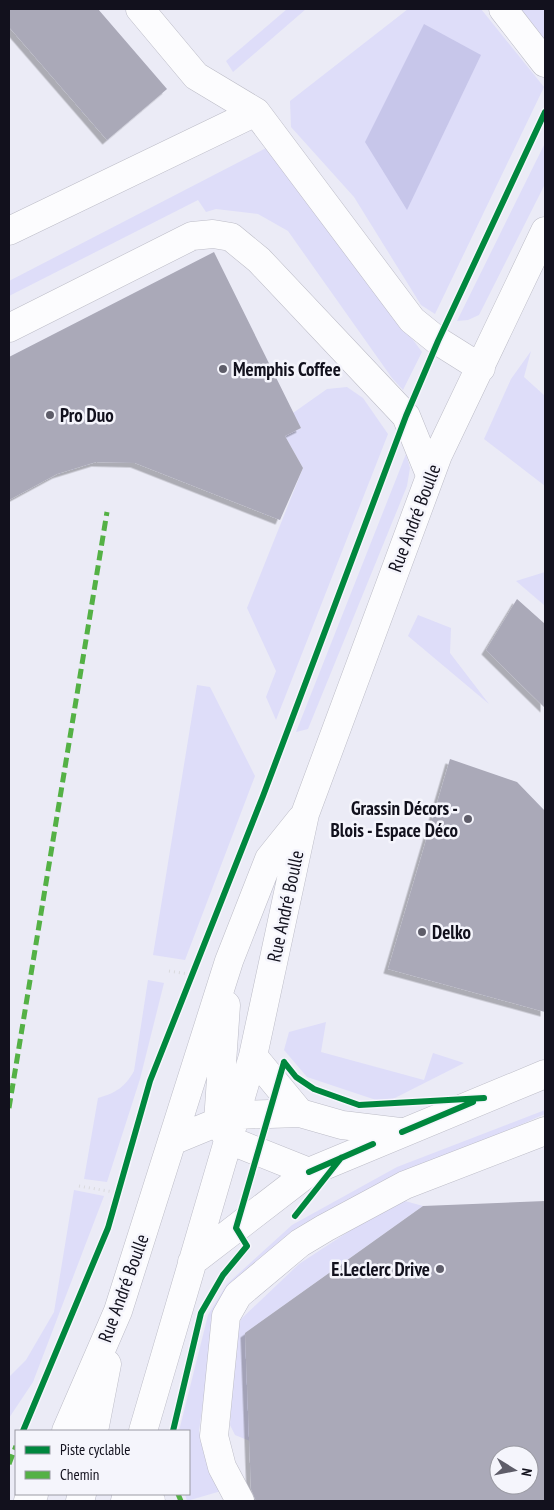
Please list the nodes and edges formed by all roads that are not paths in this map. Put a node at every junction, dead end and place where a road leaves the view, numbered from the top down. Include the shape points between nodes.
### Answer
1 (140, 9) edge
2 (503, 9) edge
3 (545, 63) edge
4 (256, 112) junction
5 (9, 231) edge
6 (545, 231) edge
7 (9, 328) edge
8 (481, 368) junction
9 (430, 475) junction
10 (305, 814) junction
11 (229, 961) junction
12 (253, 1056) junction
13 (545, 1074) edge
14 (300, 1113) junction
15 (227, 1126) junction
16 (545, 1131) edge
17 (402, 1132) junction
18 (172, 1141) junction
19 (309, 1172) junction
20 (192, 1262) junction
21 (118, 1311) junction
22 (66, 1430) edge
23 (94, 1430) edge
24 (143, 1430) edge
25 (240, 1501) edge

1 - 4 street via 196,76
2 - 3 street
4 - 5 street
4 - 8 street via 412,320
6 - 8 street, Rue André Boulle
7 - 9 street via 192,236 213,234 231,237 259,260 406,416
8 - 9 street, Rue André Boulle
9 - 10 street, Rue André Boulle
10 - 11 street, Rue André Boulle via 269,859
10 - 12 street, Rue André Boulle
11 - 15 street, Rue André Boulle
11 - 18 street, Rue André Boulle
12 - 14 street
12 - 15 street, Rue André Boulle
13 - 17 street
14 - 15 street
14 - 17 street via 342,1126
15 - 18 street
15 - 19 street
15 - 20 street, Rue André Boulle
16 - 25 street via 405,1185 300,1243 238,1295 226,1316 214,1436 222,1467
17 - 19 street
18 - 21 street, Rue André Boulle
19 - 20 street
20 - 24 street, Rue André Boulle
21 - 22 street, Rue André Boulle
21 - 23 street

